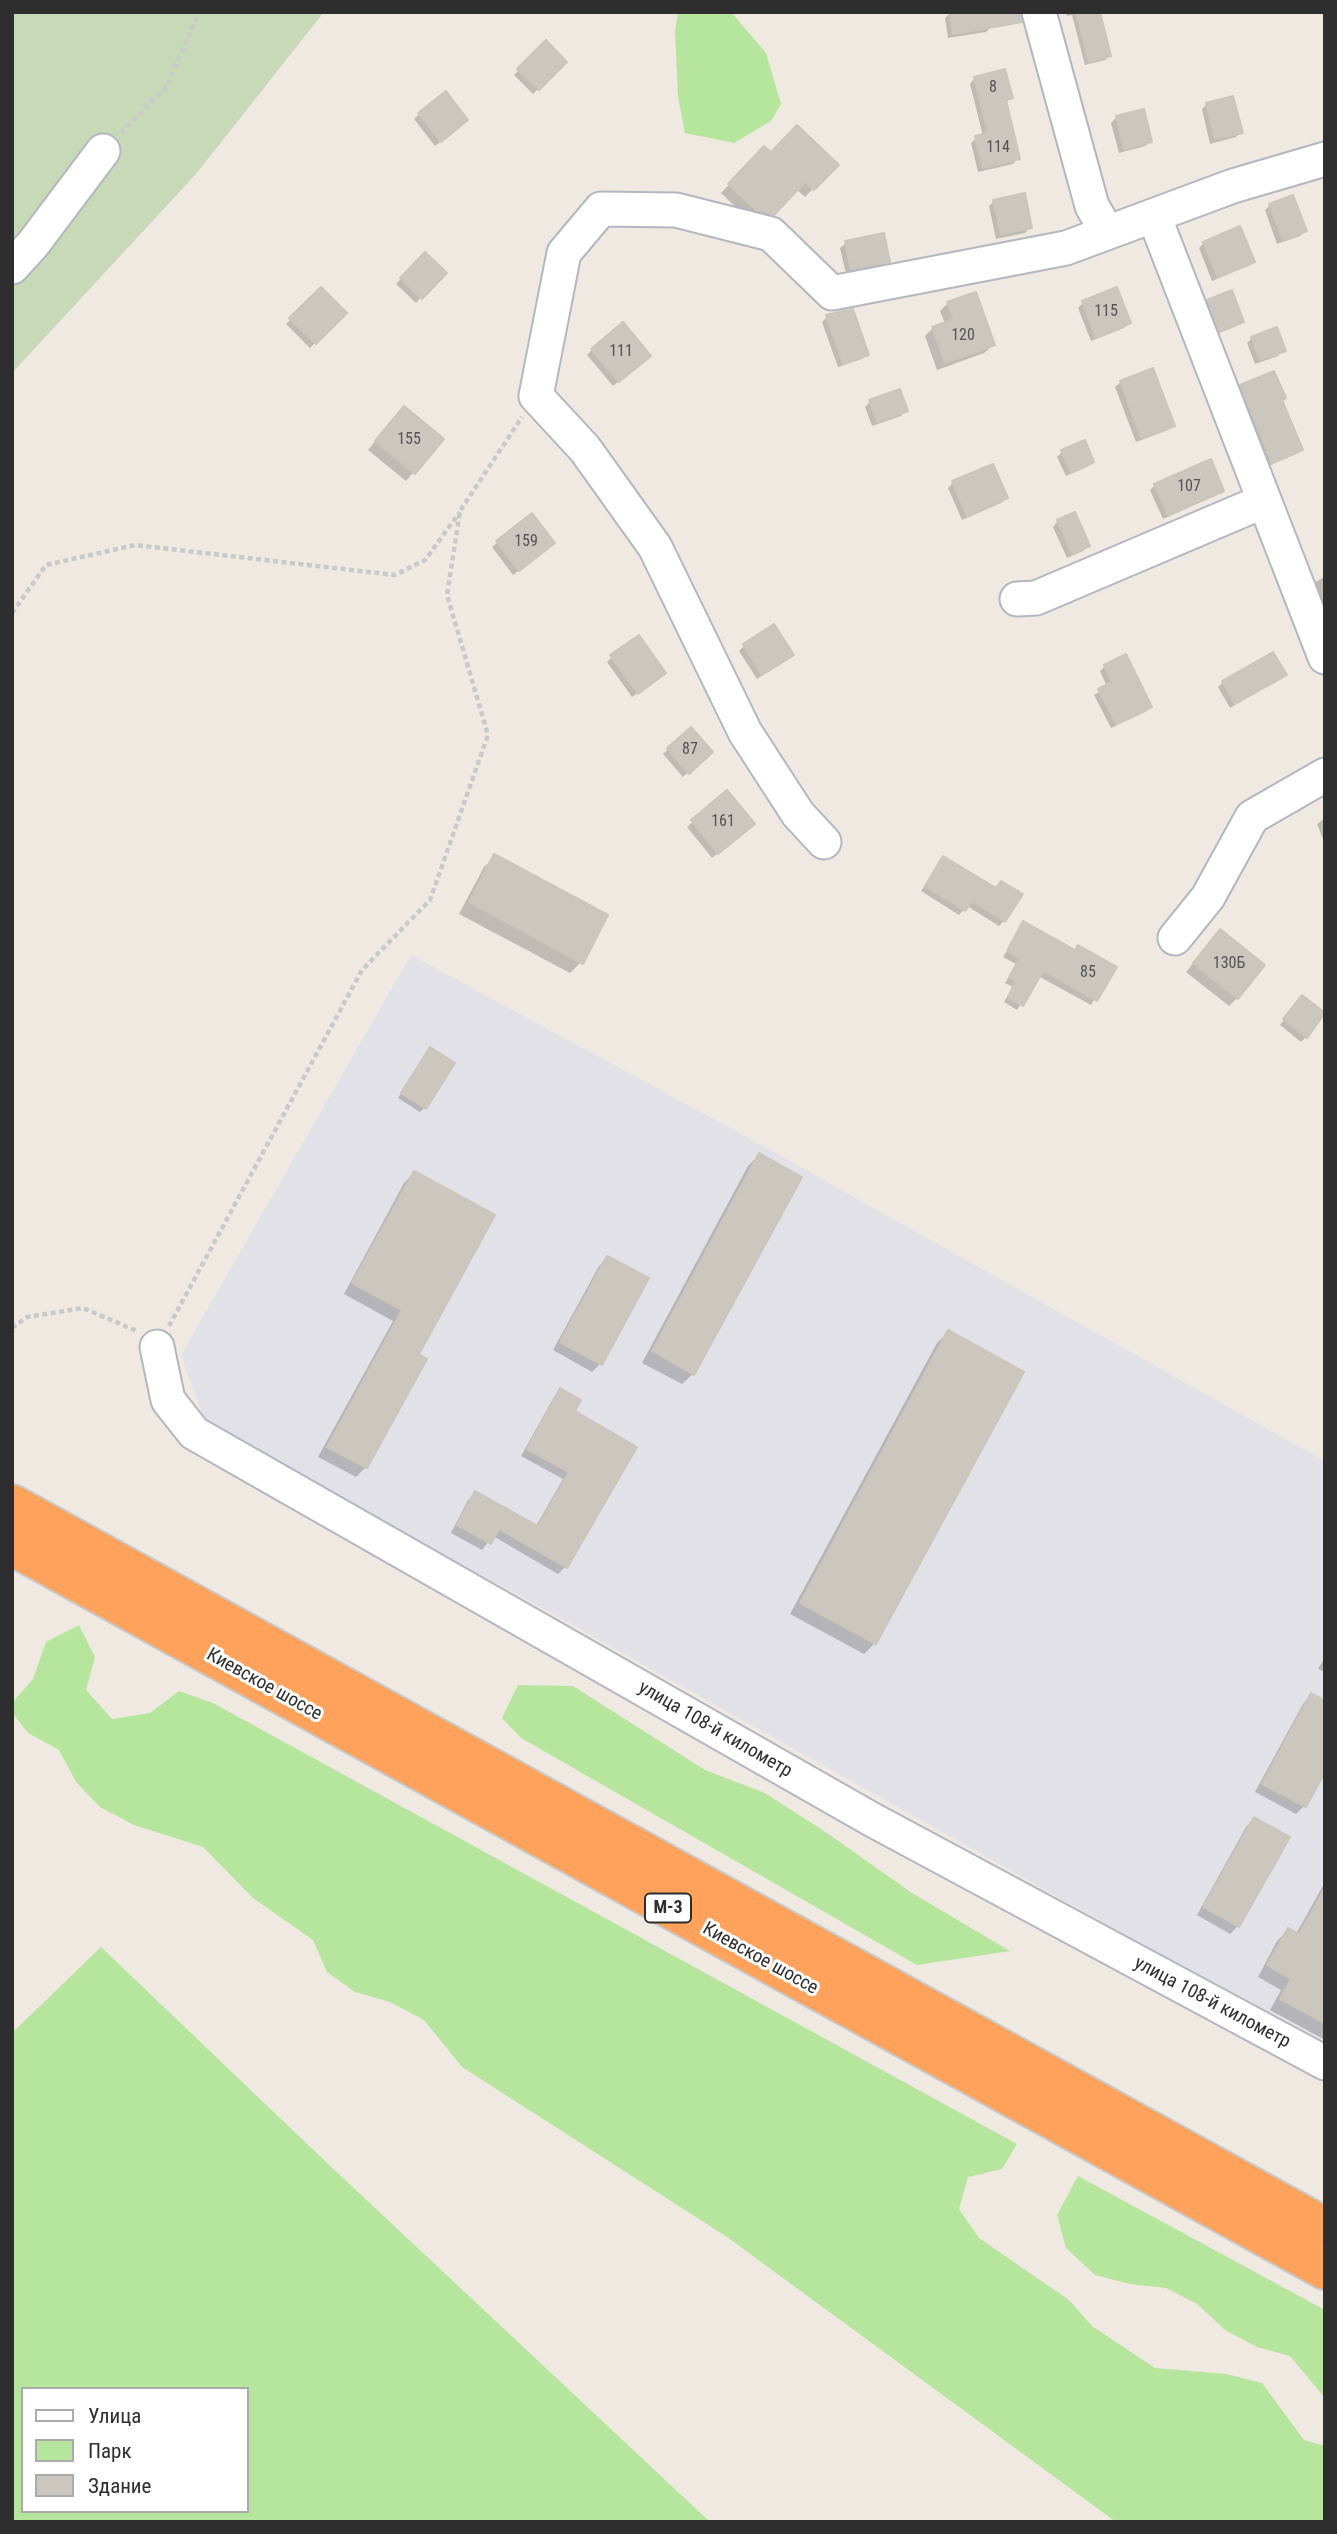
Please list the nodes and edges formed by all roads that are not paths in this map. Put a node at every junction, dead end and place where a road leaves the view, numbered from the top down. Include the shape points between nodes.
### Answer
1 (1039, 12) edge
2 (103, 151) road end
3 (1325, 159) edge
4 (1154, 216) junction
5 (1107, 232) junction
6 (12, 267) edge
7 (1265, 502) junction
8 (1017, 599) dead end
9 (1325, 657) edge
10 (1325, 775) edge
11 (824, 842) dead end
12 (1175, 938) dead end
13 (157, 1348) road end
14 (12, 1504) edge
15 (12, 1546) edge
16 (1325, 2063) edge
17 (1325, 2227) edge
18 (1325, 2270) edge

1 - 5 street via 1092,206
2 - 6 street
3 - 4 street
4 - 5 street
4 - 7 street
5 - 11 street via 1066,248 832,293 771,234 676,210 601,209 564,253 536,396 585,449 655,547 745,733 798,814
7 - 8 street via 1036,598
7 - 9 street
10 - 12 street via 1252,817 1208,897
13 - 16 street, улица 108-й километр via 168,1400 194,1433 871,1819
14 - 17 highway, Киевское шоссе / М-3
15 - 18 highway, Киевское шоссе / М-3

